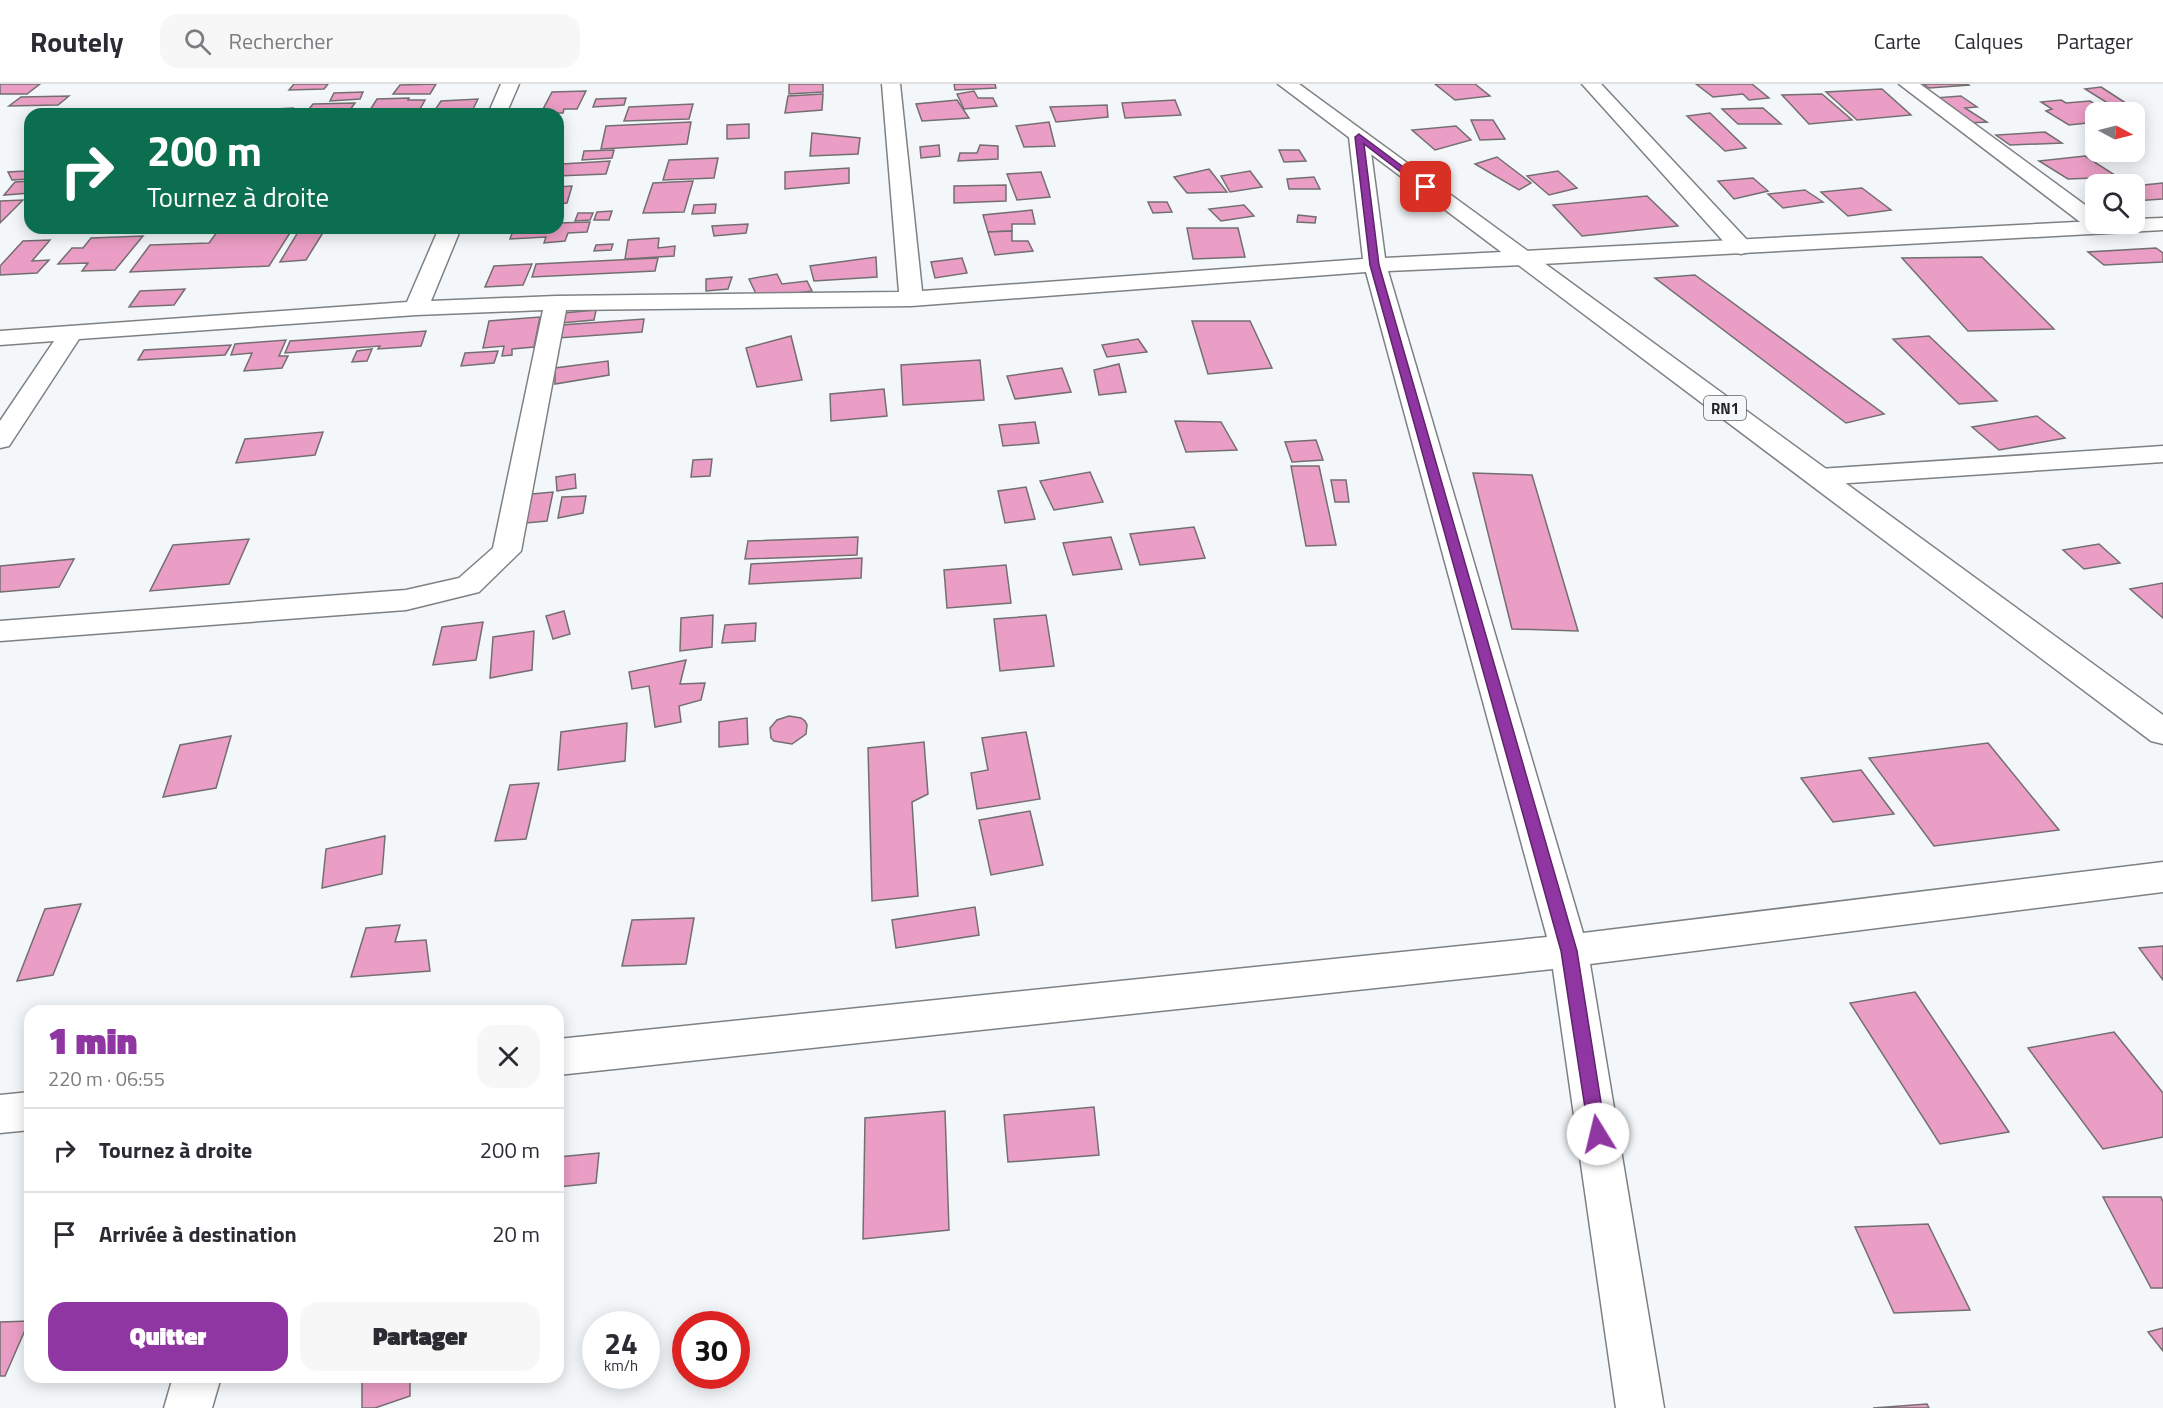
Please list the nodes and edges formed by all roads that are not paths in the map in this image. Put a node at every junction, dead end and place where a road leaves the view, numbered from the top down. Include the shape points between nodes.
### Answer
1 (510, 84) edge
2 (891, 84) edge
3 (1287, 84) edge
4 (1591, 84) edge
5 (1908, 84) edge
6 (500, 108) edge
7 (1359, 137) junction
8 (2085, 215) edge
9 (2145, 225) edge
10 (2163, 225) edge
11 (2085, 226) edge
12 (447, 234) edge
13 (1741, 247) junction
14 (1522, 258) junction
15 (1375, 265) junction
16 (911, 299) junction
17 (556, 303) junction
18 (416, 308) junction
19 (71, 333) junction
20 (0, 338) edge
21 (0, 440) edge
22 (2163, 454) edge
23 (1819, 477) junction
24 (0, 631) edge
25 (2163, 732) edge
26 (2163, 877) edge
27 (1569, 951) junction
28 (564, 1056) edge
29 (24, 1112) edge
30 (0, 1114) edge
31 (195, 1383) edge
32 (188, 1408) edge
33 (1640, 1408) edge

1 - 6 main road
2 - 16 main road
3 - 7 main road, RN1
4 - 13 main road
5 - 8 main road
7 - 14 main road, RN1
7 - 15 main road
9 - 10 main road
11 - 13 main road
12 - 18 main road
13 - 14 main road
14 - 15 main road
14 - 23 main road, RN1
15 - 16 main road
15 - 27 main road
16 - 17 main road
17 - 18 main road
17 - 24 main road via 507,551 469,585 406,600
18 - 19 main road
19 - 20 main road
19 - 21 main road
22 - 23 main road
23 - 25 main road, RN1
26 - 27 main road
27 - 28 main road
27 - 33 main road
29 - 30 main road
31 - 32 main road

